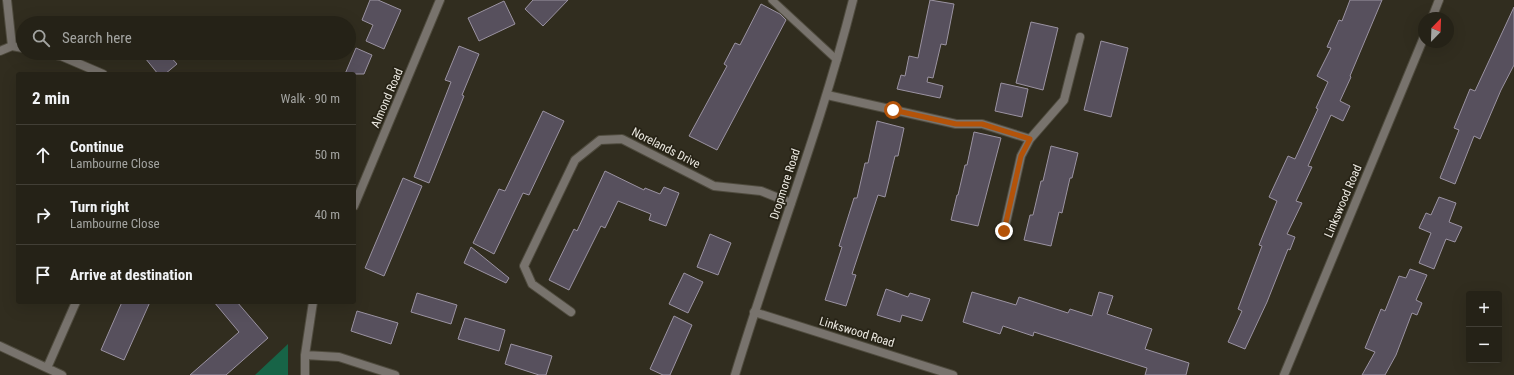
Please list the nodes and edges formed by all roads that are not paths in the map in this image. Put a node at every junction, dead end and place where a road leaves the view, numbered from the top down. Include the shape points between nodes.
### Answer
1 (7, 0) edge
2 (440, 0) edge
3 (772, 0) edge
4 (854, 0) edge
5 (1439, 0) edge
6 (1434, 12) edge
7 (1080, 37) dead end
8 (12, 46) junction
9 (16, 47) edge
10 (1419, 48) edge
11 (0, 51) edge
12 (70, 60) edge
13 (838, 60) junction
14 (98, 72) edge
15 (826, 95) junction
16 (1030, 139) junction
17 (356, 201) edge
18 (792, 203) junction
19 (1004, 231) dead end
20 (75, 304) edge
21 (311, 304) edge
22 (572, 312) dead end
23 (754, 312) junction
24 (0, 346) edge
25 (305, 354) junction
26 (47, 368) junction
27 (62, 375) edge
28 (306, 375) edge
29 (395, 375) edge
30 (735, 375) edge
31 (953, 375) edge
32 (1284, 375) edge

1 - 8 street
2 - 17 street, Almond Road
3 - 13 lane
4 - 13 street, Dropmore Road
5 - 6 street
7 - 16 street via 1064,100
8 - 9 street
8 - 11 street
10 - 32 street, Linkswood Road
12 - 14 street
13 - 15 street, Dropmore Road
15 - 16 street via 956,124 982,124
15 - 18 street, Dropmore Road
16 - 19 street via 1021,156
18 - 22 street, Norelands Drive via 761,191 714,186 622,139 600,140 575,160 524,266 532,284
18 - 23 street, Dropmore Road
20 - 26 street
21 - 25 street
23 - 30 street, Dropmore Road
23 - 31 street, Linkswood Road
24 - 26 street
25 - 28 street
25 - 29 street via 339,357
26 - 27 street

